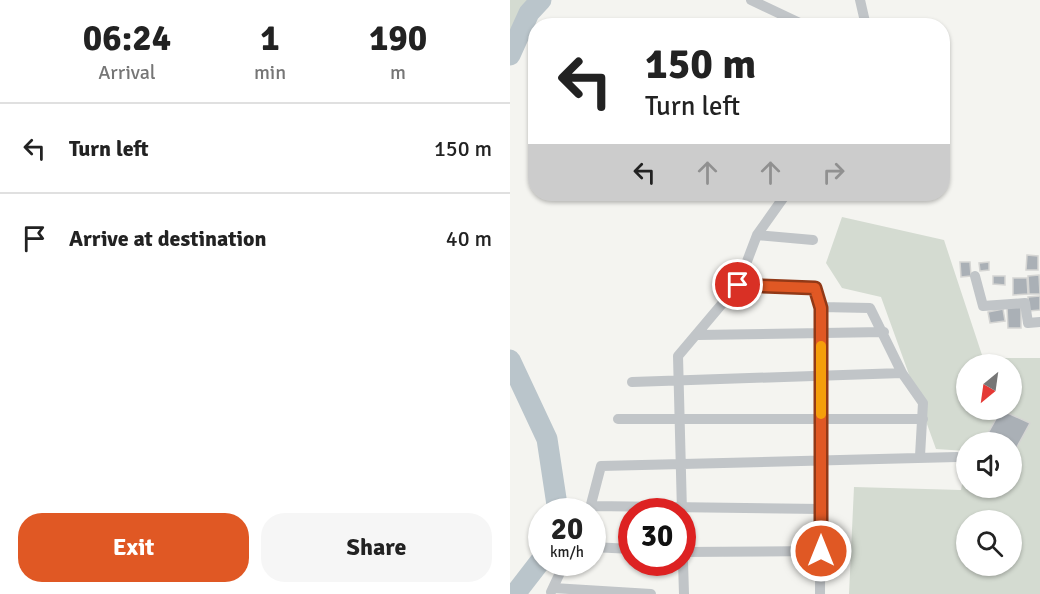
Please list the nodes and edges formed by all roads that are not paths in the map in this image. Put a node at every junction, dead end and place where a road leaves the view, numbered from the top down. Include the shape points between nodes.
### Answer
1 (751, 0) edge
2 (860, 0) edge
3 (789, 18) edge
4 (864, 18) edge
5 (781, 201) edge
6 (757, 235) junction
7 (813, 240) dead end
8 (975, 276) dead end
9 (738, 285) junction
10 (821, 308) junction
11 (1040, 322) edge
12 (821, 332) junction
13 (884, 332) junction
14 (698, 335) junction
15 (902, 373) junction
16 (821, 375) junction
17 (679, 380) junction
18 (632, 382) dead end
19 (821, 417) junction
20 (618, 419) dead end
21 (680, 419) junction
22 (923, 419) junction
23 (920, 456) junction
24 (956, 457) edge
25 (821, 460) junction
26 (681, 466) junction
27 (594, 498) edge
28 (682, 498) edge
29 (821, 509) junction
30 (696, 510) edge
31 (821, 551) junction
32 (696, 552) edge
33 (558, 576) edge
34 (684, 576) edge
35 (551, 591) edge
36 (651, 594) edge
37 (684, 594) edge
38 (820, 594) edge

1 - 3 street
2 - 4 street
5 - 6 street
6 - 7 street
6 - 9 street
8 - 11 street via 983,306 1025,303 1028,323
9 - 10 street via 815,288
9 - 14 street
10 - 12 street
10 - 13 street via 870,308
12 - 13 street
12 - 14 street
12 - 16 street
13 - 15 street
14 - 17 street via 678,356
15 - 16 street
15 - 22 street via 923,403
16 - 17 street
16 - 19 street
17 - 18 street
17 - 21 street
19 - 21 street
19 - 22 street
19 - 25 street
20 - 21 street
21 - 26 street
22 - 23 street
23 - 24 street
23 - 25 street
25 - 26 street
25 - 29 street
26 - 27 street via 602,466
26 - 28 street
29 - 30 street
29 - 31 street
31 - 32 street
31 - 38 street
33 - 35 street
34 - 37 street
35 - 36 street

